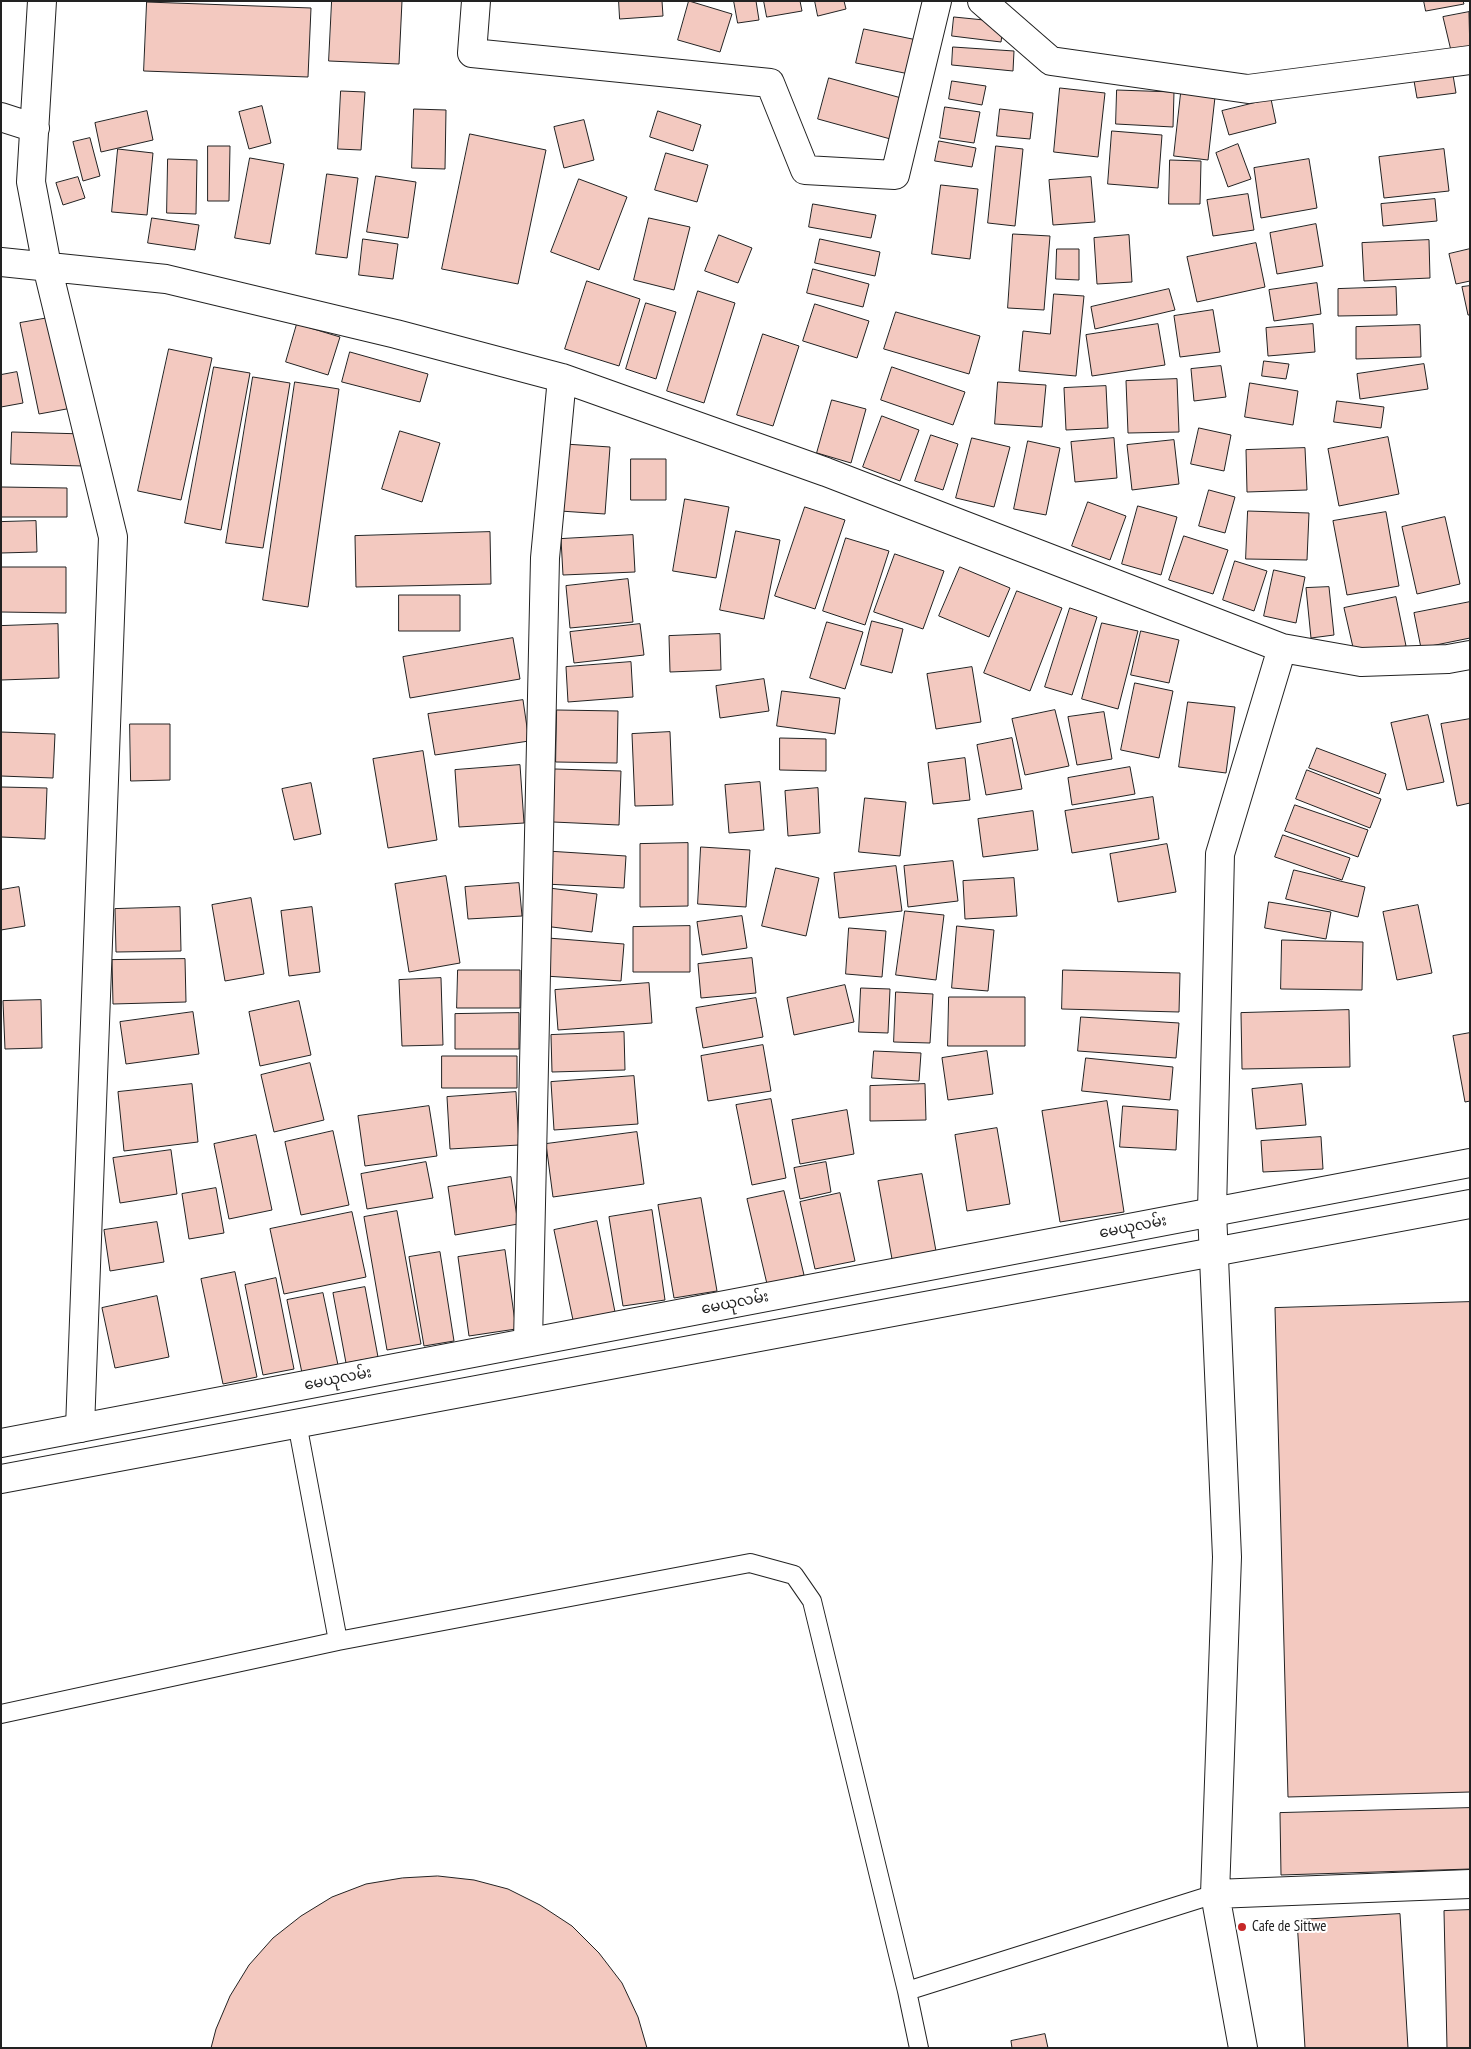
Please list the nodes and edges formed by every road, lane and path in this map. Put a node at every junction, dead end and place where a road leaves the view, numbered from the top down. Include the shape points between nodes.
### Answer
1 (42, 1) edge
2 (476, 1) edge
3 (937, 1) edge
4 (982, 1) edge
5 (1470, 60) edge
6 (1, 117) edge
7 (34, 128) junction
8 (1, 262) edge
9 (47, 266) junction
10 (562, 378) junction
11 (1282, 648) junction
12 (1470, 655) edge
13 (1470, 1163) edge
14 (1470, 1204) edge
15 (1212, 1212) junction
16 (1214, 1252) junction
17 (528, 1342) junction
18 (297, 1424) junction
19 (80, 1428) junction
20 (1, 1443) edge
21 (1, 1479) edge
22 (338, 1641) junction
23 (1, 1714) edge
24 (1470, 1884) edge
25 (1216, 1894) junction
26 (907, 1991) junction
27 (918, 2048) edge
28 (1243, 2048) edge

1 - 7 street
2 - 3 street via 472,53 770,83 804,170 895,175
4 - 5 street via 1051,61 1248,88
6 - 7 street
7 - 9 street via 31,182
8 - 9 street
9 - 10 street via 166,279
9 - 19 street via 113,537
10 - 11 street via 826,472
10 - 17 street via 544,558
11 - 12 street via 1361,662 1448,660
11 - 15 street via 1220,854
13 - 15 street, မေယုလမ်း
14 - 16 street
15 - 16 street
15 - 17 street, မေယုလမ်း
16 - 18 street
16 - 25 street via 1227,1557
17 - 19 street, မေယုလမ်း
18 - 21 street
18 - 22 lane
19 - 20 street, မေယုလမ်း
22 - 23 lane
22 - 26 lane via 750,1563 794,1575 812,1601
24 - 25 street
25 - 26 lane
25 - 28 street
26 - 27 lane

